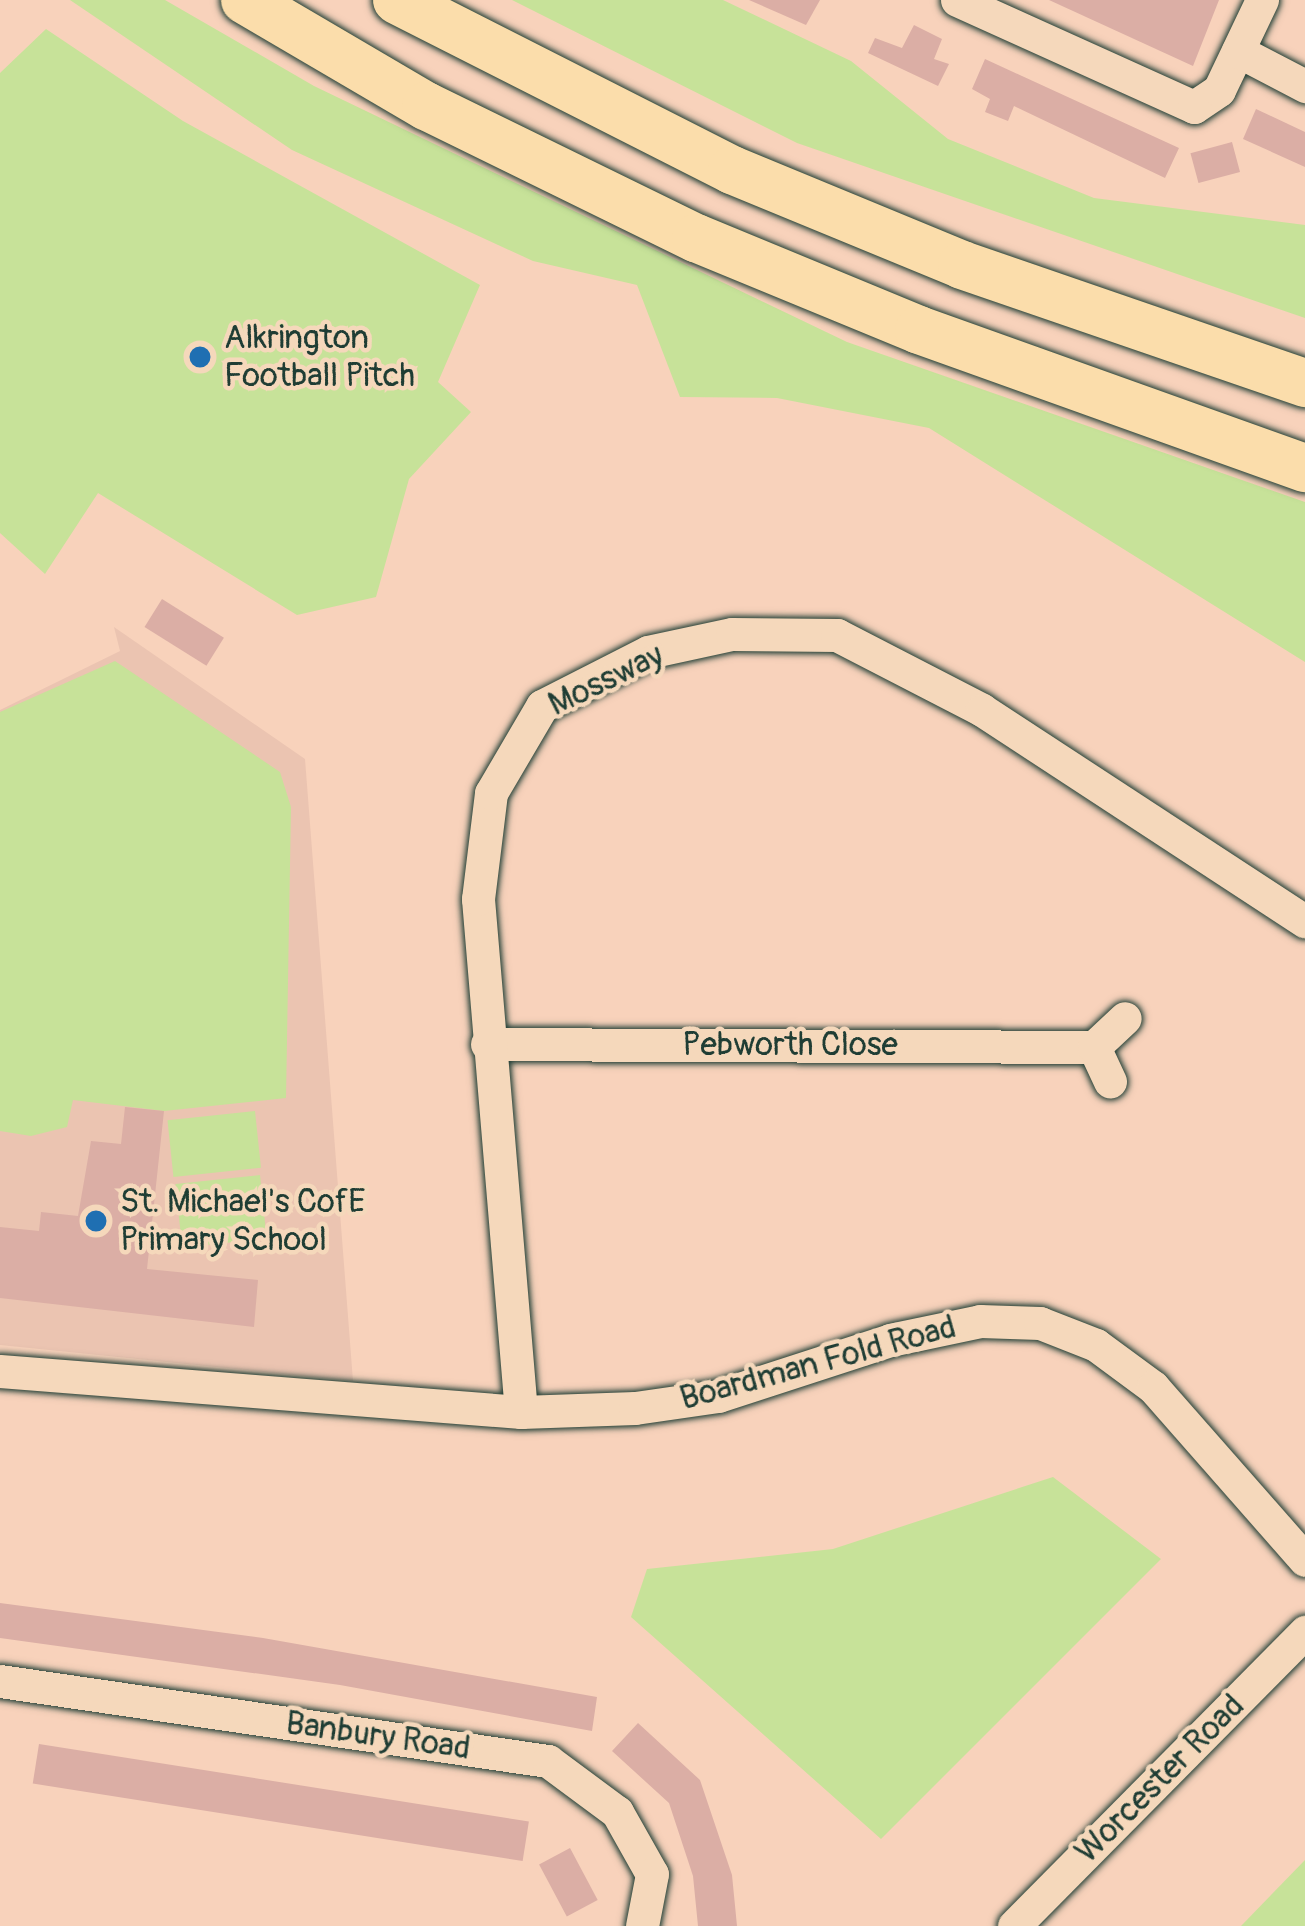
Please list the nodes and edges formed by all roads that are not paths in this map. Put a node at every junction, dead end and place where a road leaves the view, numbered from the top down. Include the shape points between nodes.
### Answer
1 (245, 0) edge
2 (397, 0) edge
3 (957, 0) edge
4 (1262, 0) edge
5 (1238, 52) junction
6 (1305, 86) edge
7 (1305, 383) edge
8 (1305, 468) edge
9 (1305, 921) edge
10 (1125, 1018) dead end
11 (487, 1044) junction
12 (1094, 1047) junction
13 (1110, 1082) dead end
14 (0, 1371) edge
15 (521, 1412) junction
16 (1305, 1560) edge
17 (1305, 1632) edge
18 (0, 1681) edge
19 (642, 1926) edge
20 (1014, 1926) edge

1 - 8 highway via 426,106 696,238 919,330
2 - 7 highway via 732,170 962,265
3 - 5 street via 1184,106 1212,100
4 - 5 street
5 - 6 street
9 - 11 street, Mossway via 982,710 837,635 732,634 648,652 542,706 491,793 478,898
10 - 12 street
11 - 12 street, Pebworth Close
11 - 15 street, Mossway
12 - 13 street
14 - 15 street, Boardman Fold Road
15 - 16 street, Boardman Fold Road via 718,1396 890,1340 980,1321 1040,1323 1096,1346 1153,1387
17 - 20 street, Worcester Road
18 - 19 street, Banbury Road via 548,1761 617,1813 652,1874

